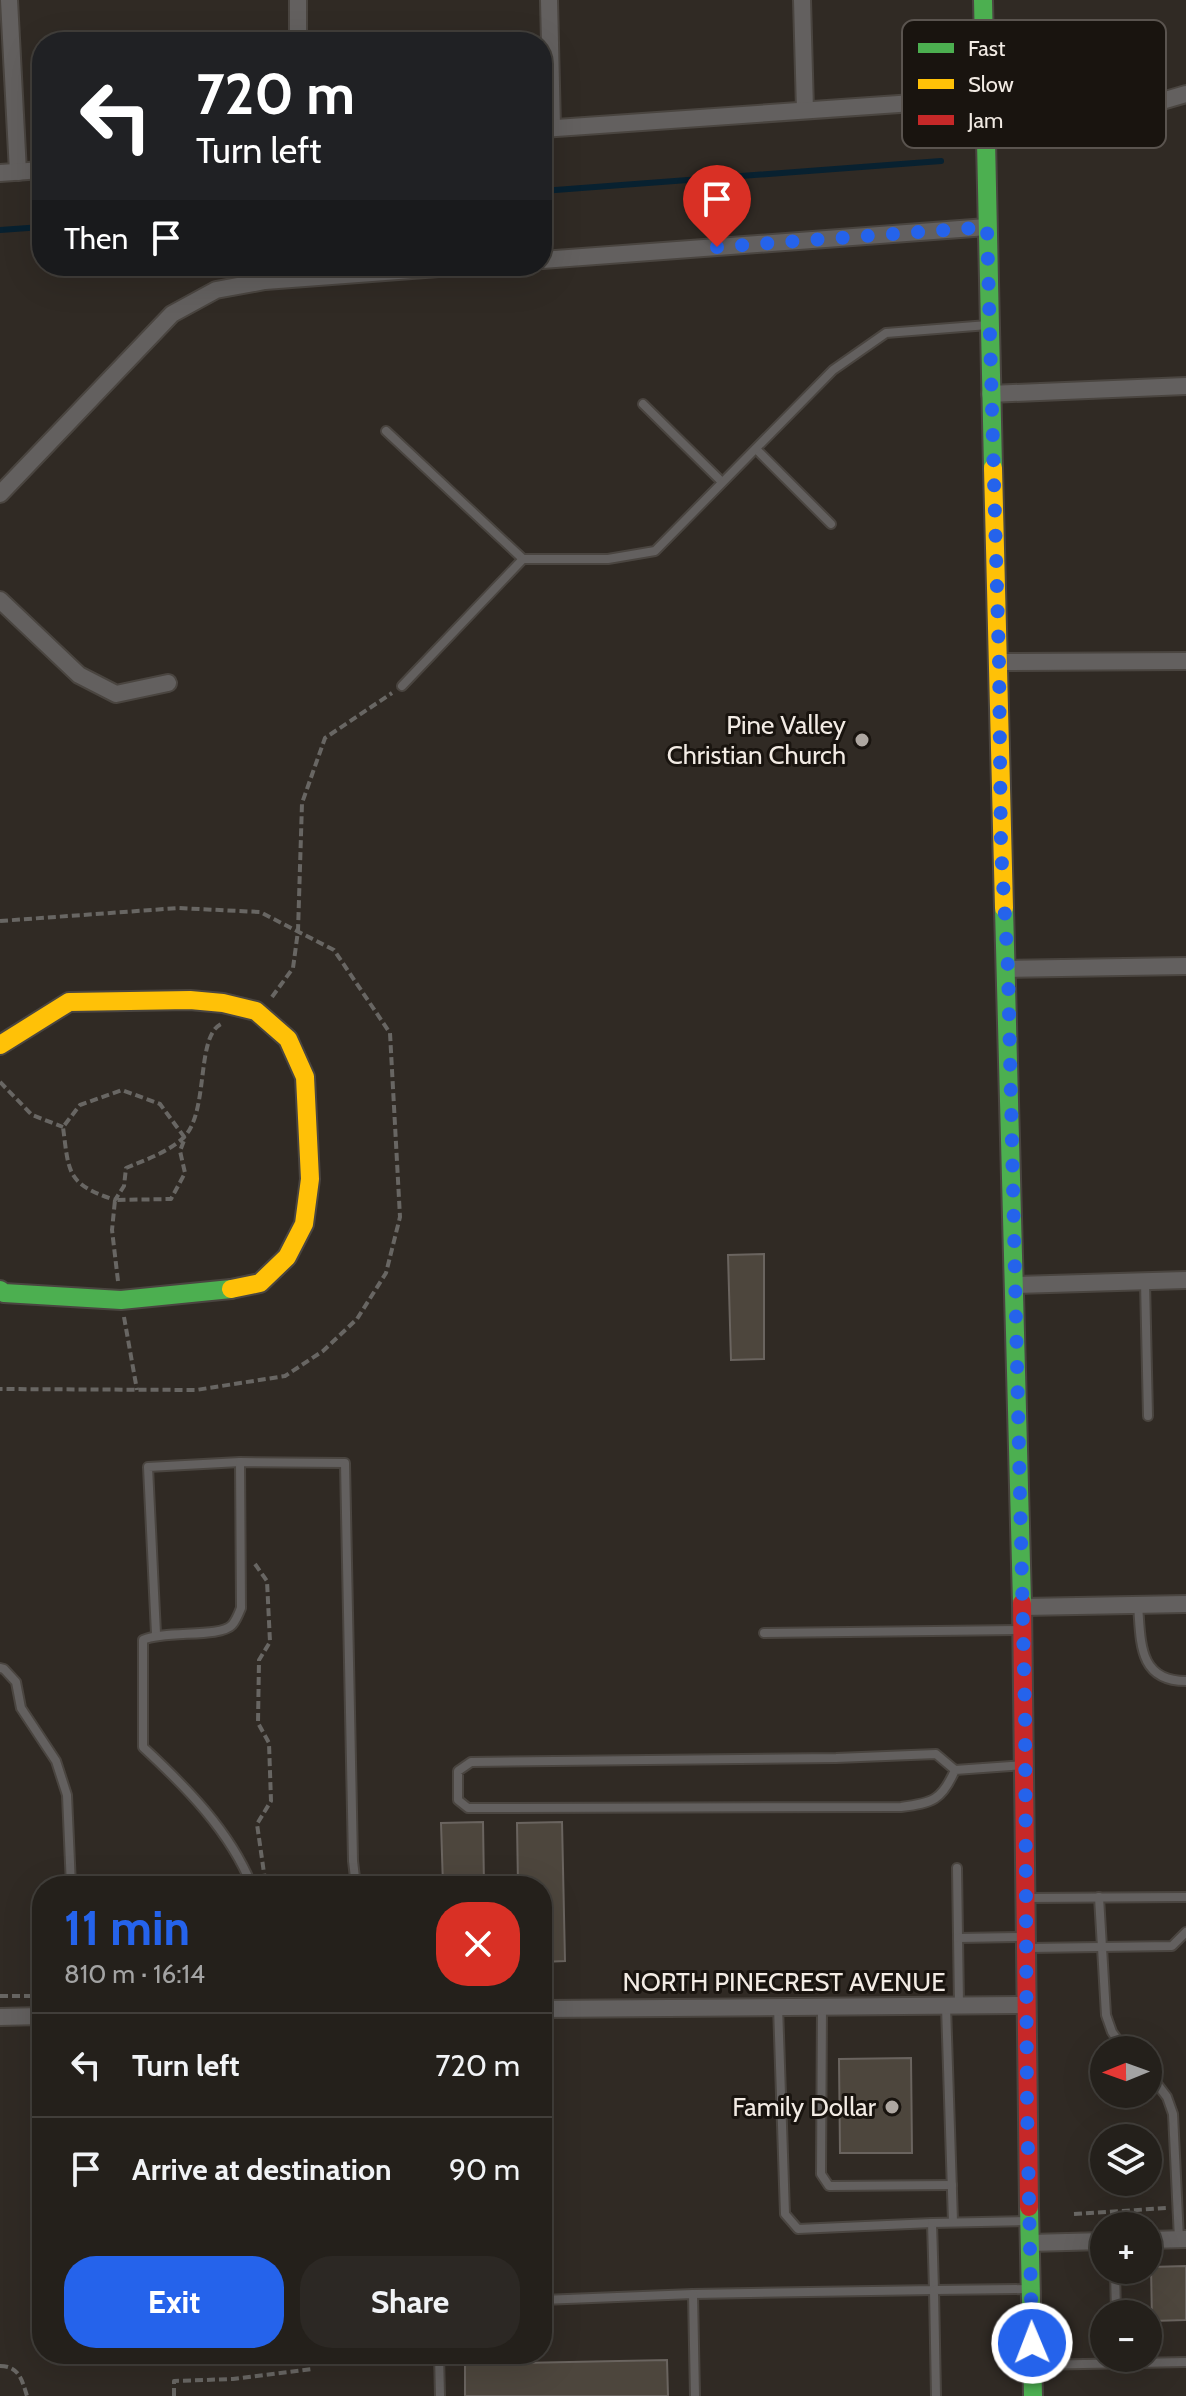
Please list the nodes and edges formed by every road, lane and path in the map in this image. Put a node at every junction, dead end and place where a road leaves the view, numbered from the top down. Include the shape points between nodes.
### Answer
1 (9, 0) edge
2 (298, 0) edge
3 (549, 0) edge
4 (802, 0) edge
5 (983, 0) edge
6 (983, 20) edge
7 (298, 32) edge
8 (549, 32) edge
9 (1186, 94) edge
10 (1166, 100) edge
11 (902, 104) edge
12 (805, 110) junction
13 (552, 129) edge
14 (986, 148) edge
15 (32, 171) edge
16 (18, 172) junction
17 (0, 173) edge
18 (987, 227) junction
19 (552, 259) edge
20 (332, 276) edge
21 (988, 325) junction
22 (1186, 386) edge
23 (990, 394) junction
24 (643, 404) dead end
25 (386, 431) dead end
26 (756, 449) junction
27 (722, 482) junction
28 (0, 494) edge
29 (831, 524) dead end
30 (523, 559) junction
31 (0, 600) edge
32 (1186, 661) edge
33 (999, 662) junction
34 (168, 683) dead end
35 (402, 686) joint
36 (1186, 966) edge
37 (1008, 969) junction
38 (256, 1011) junction
39 (234, 1028) dead end
40 (0, 1045) edge
41 (0, 1082) edge
42 (63, 1127) junction
43 (185, 1138) junction
44 (115, 1200) junction
45 (1186, 1280) edge
46 (1145, 1281) junction
47 (1015, 1285) junction
48 (0, 1290) edge
49 (121, 1300) junction
50 (357, 1319) dead end
51 (0, 1389) edge
52 (137, 1390) junction
53 (1148, 1416) dead end
54 (240, 1462) junction
55 (254, 1552) dead end
56 (1138, 1604) junction
57 (1186, 1604) edge
58 (1023, 1607) junction
59 (1023, 1630) junction
60 (764, 1633) dead end
61 (156, 1634) junction
62 (0, 1668) edge
63 (1186, 1681) edge
64 (1025, 1765) junction
65 (955, 1770) junction
66 (957, 1868) dead end
67 (71, 1876) edge
68 (248, 1876) edge
69 (265, 1876) edge
70 (355, 1876) edge
71 (1099, 1897) junction
72 (1186, 1897) edge
73 (1026, 1898) junction
74 (1186, 1932) edge
75 (958, 1938) junction
76 (1026, 1943) junction
77 (1101, 1948) junction
78 (0, 1996) edge
79 (32, 1996) edge
80 (952, 2005) junction
81 (1026, 2005) junction
82 (778, 2006) junction
83 (822, 2006) junction
84 (552, 2009) edge
85 (32, 2016) edge
86 (0, 2017) edge
87 (1115, 2036) edge
88 (1162, 2090) edge
89 (952, 2185) junction
90 (1178, 2208) junction
91 (1074, 2214) dead end
92 (1029, 2221) junction
93 (953, 2222) junction
94 (932, 2223) junction
95 (1162, 2240) edge
96 (1183, 2240) edge
97 (1090, 2241) edge
98 (1030, 2243) junction
99 (1030, 2289) junction
100 (934, 2290) junction
101 (693, 2294) junction
102 (552, 2300) edge
103 (1090, 2362) edge
104 (1162, 2362) edge
105 (1186, 2362) edge
106 (439, 2364) edge
107 (1032, 2365) junction
108 (0, 2366) edge
109 (312, 2369) dead end
110 (27, 2396) edge
111 (174, 2396) edge
112 (440, 2396) edge
113 (695, 2396) edge
114 (936, 2396) edge
115 (1033, 2396) edge

1 - 16 street
2 - 7 street
3 - 8 street
4 - 12 street
5 - 6 main road
9 - 10 street
11 - 12 street
12 - 13 street
14 - 18 main road
15 - 16 street
16 - 17 street
18 - 19 street
18 - 21 main road
20 - 28 street via 216,290 172,314
21 - 23 main road
21 - 26 lane via 886,333 833,370
22 - 23 street
23 - 33 main road
24 - 27 lane
25 - 30 lane
26 - 27 lane
26 - 29 lane
27 - 30 lane via 655,551 608,559
30 - 35 lane
31 - 34 street via 79,675 116,694
32 - 33 street
33 - 37 main road
35 - 38 path via 325,738 302,803 293,968
36 - 37 street
37 - 47 main road
38 - 40 main road via 190,1000 69,1002
38 - 49 main road via 288,1039 305,1077 310,1179 304,1224 287,1257 260,1283
39 - 43 path via 219,1023 211,1033 198,1105
41 - 42 path via 32,1115
42 - 43 path via 80,1105 122,1090 160,1104
42 - 44 path via 69,1167 86,1190
43 - 44 path via 126,1168
43 - 44 path via 180,1151 185,1173 171,1199
44 - 49 path via 112,1230
45 - 46 street
46 - 47 street
46 - 53 lane
47 - 58 main road
48 - 49 main road
49 - 52 path
50 - 52 path via 285,1376 196,1390
51 - 52 path
54 - 61 lane via 241,1608 234,1625 223,1631
54 - 61 lane via 148,1467
54 - 70 lane via 345,1463
55 - 69 path via 255,1566 267,1581 270,1642 259,1660 258,1723 269,1743 271,1801 257,1824
56 - 57 street
56 - 58 street
56 - 63 lane via 1144,1657 1160,1676
58 - 59 main road
59 - 60 lane
59 - 64 main road
61 - 68 lane via 143,1640 143,1747 218,1826
62 - 67 lane via 16,1682 21,1708 56,1761 67,1795
64 - 65 lane
64 - 73 main road
65 - 65 lane via 945,1794 901,1807 468,1808 458,1800 458,1771 471,1762 936,1754
66 - 75 lane
71 - 72 lane
71 - 73 lane
71 - 77 lane
73 - 76 main road
74 - 77 lane via 1172,1946
75 - 76 lane
75 - 80 lane
76 - 77 lane
76 - 81 main road
77 - 87 lane via 1106,2015
78 - 79 path
80 - 81 street, NORTH PINECREST AVENUE
80 - 83 street, NORTH PINECREST AVENUE
80 - 89 lane
81 - 92 main road
82 - 83 street, NORTH PINECREST AVENUE
82 - 84 street, NORTH PINECREST AVENUE
82 - 94 lane via 785,2214 798,2229
83 - 89 lane via 821,2174 829,2186
85 - 86 street
88 - 90 lane via 1173,2114
89 - 93 lane
90 - 91 path
90 - 96 lane
92 - 93 lane
92 - 98 main road
93 - 94 lane
94 - 100 lane
95 - 96 street
97 - 98 street
98 - 99 main road
99 - 100 lane
99 - 107 main road
100 - 101 lane
100 - 114 lane
101 - 102 lane
101 - 113 lane
103 - 107 lane
104 - 105 lane
106 - 112 lane
107 - 115 main road
108 - 110 path via 19,2373
109 - 111 path via 174,2381

